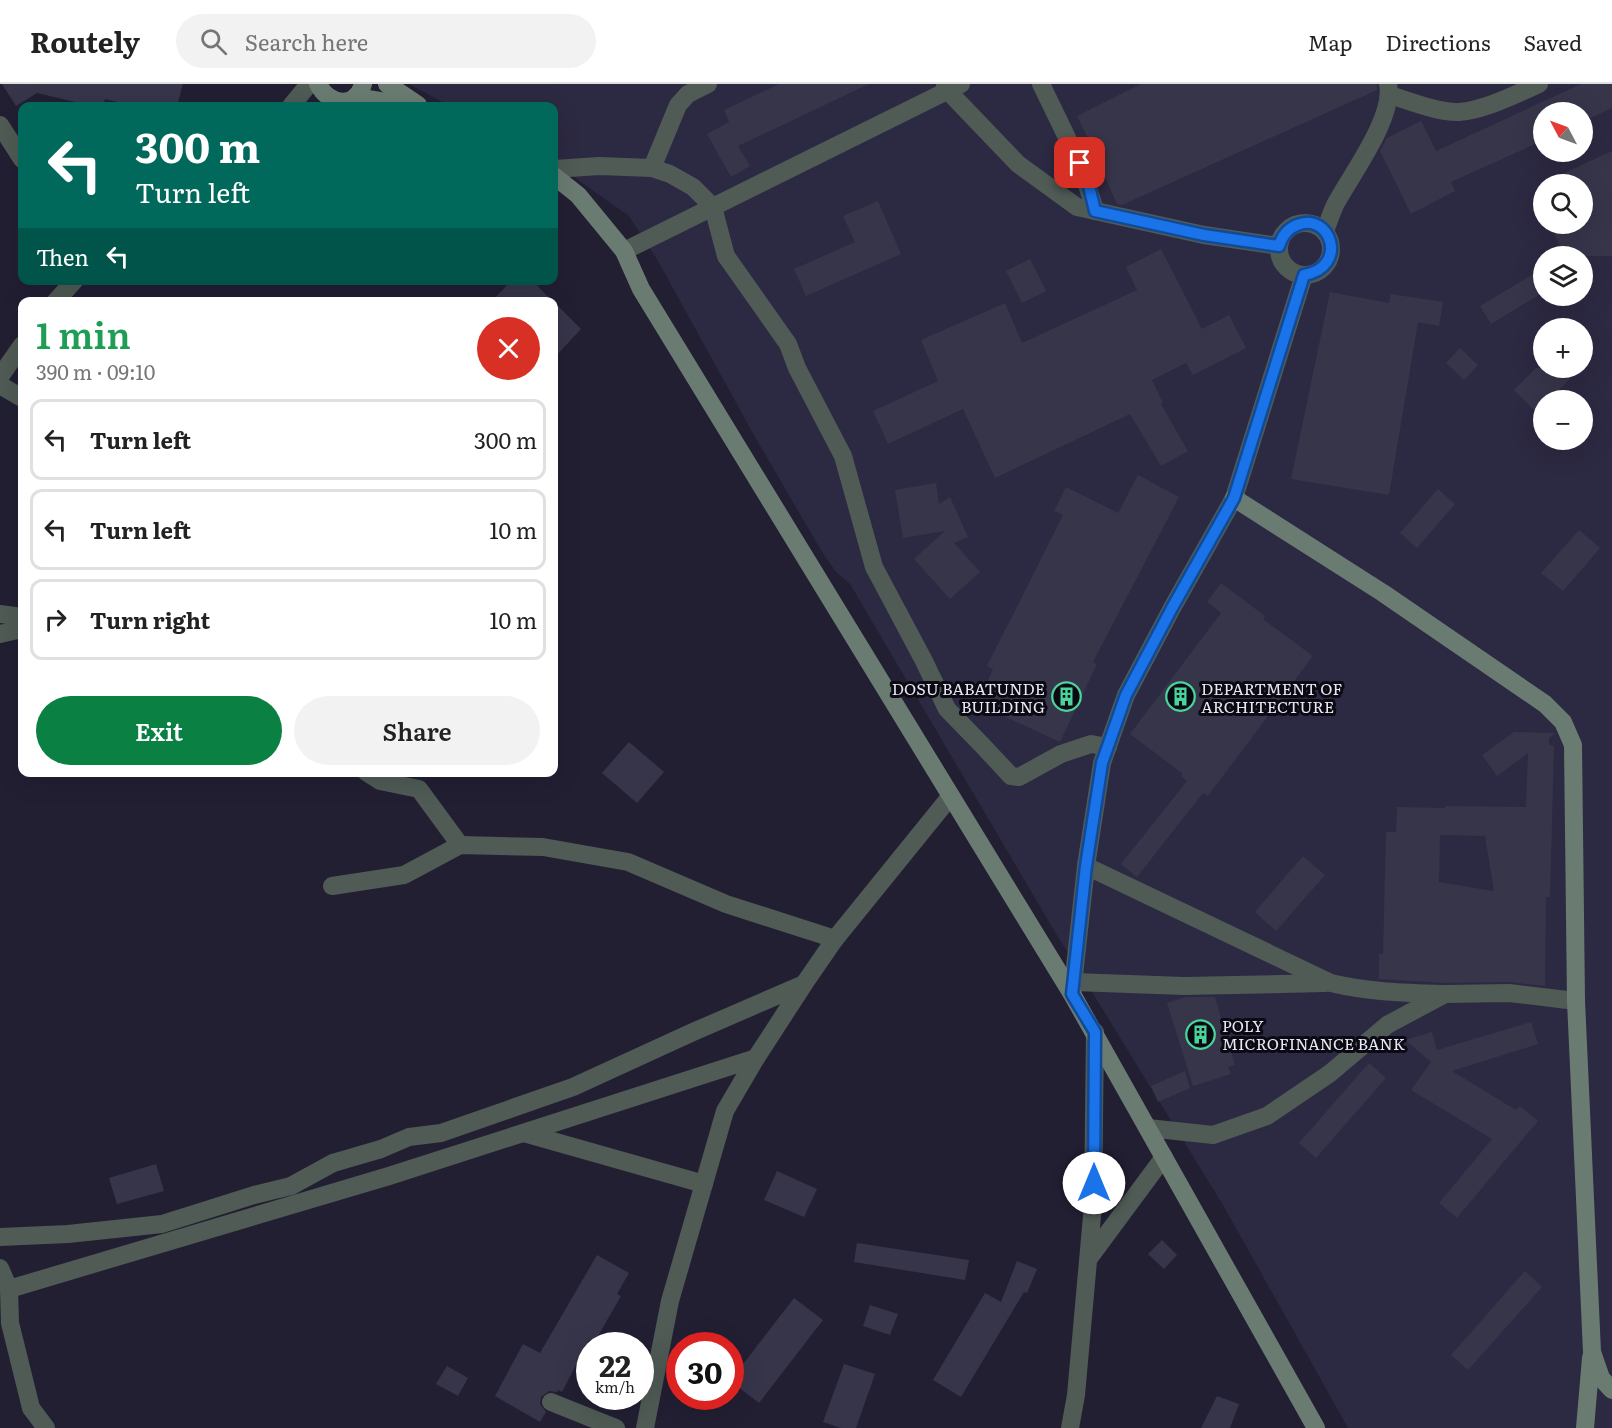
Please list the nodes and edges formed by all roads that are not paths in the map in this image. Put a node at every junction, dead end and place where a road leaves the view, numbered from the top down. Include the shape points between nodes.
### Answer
1 (309, 84) edge
2 (318, 84) edge
3 (387, 84) edge
4 (708, 84) edge
5 (1041, 84) edge
6 (1539, 84) edge
7 (952, 86) edge
8 (1389, 89) edge
9 (349, 98) edge
10 (294, 102) edge
11 (380, 102) edge
12 (414, 102) edge
13 (0, 125) edge
14 (18, 153) edge
15 (652, 168) junction
16 (558, 169) edge
17 (558, 179) edge
18 (713, 207) junction
19 (1095, 211) junction
20 (1325, 231) junction
21 (1279, 246) junction
22 (624, 252) junction
23 (1304, 275) junction
24 (70, 285) edge
25 (60, 297) edge
26 (18, 351) edge
27 (0, 377) edge
28 (0, 385) edge
29 (18, 396) edge
30 (1234, 498) junction
31 (0, 614) edge
32 (18, 616) edge
33 (18, 630) edge
34 (0, 634) edge
35 (1108, 747) junction
36 (374, 777) edge
37 (950, 797) junction
38 (460, 845) junction
39 (1086, 866) junction
40 (332, 886) dead end
41 (836, 939) junction
42 (1331, 983) junction
43 (804, 984) junction
44 (1073, 988) junction
45 (1445, 994) junction
46 (1576, 1001) junction
47 (1095, 1032) junction
48 (756, 1058) junction
49 (1148, 1128) junction
50 (524, 1133) junction
51 (1164, 1157) junction
52 (704, 1184) junction
53 (0, 1237) edge
54 (1089, 1259) junction
55 (0, 1268) edge
56 (9, 1289) junction
57 (1592, 1352) junction
58 (1612, 1390) edge
59 (551, 1402) dead end
60 (46, 1428) edge
61 (616, 1428) edge
62 (645, 1428) edge
63 (1070, 1428) edge
64 (1316, 1428) edge
65 (1585, 1428) edge

1 - 10 street
2 - 9 street via 332,101
3 - 12 street
4 - 15 street via 688,94 678,105
5 - 19 street via 1080,163
6 - 8 street via 1501,101 1459,112 1423,105
7 - 18 street
7 - 19 street via 1018,164 1077,207
8 - 20 street via 1380,127
9 - 11 street
13 - 14 street
15 - 16 street
15 - 18 street via 693,187
17 - 22 street via 578,195
18 - 22 street
18 - 35 street via 726,256 788,344 843,456 874,567 947,709 1011,776 1019,777 1061,754 1090,744
19 - 21 street via 1204,235
20 - 21 street via 1301,223 1286,231
20 - 23 street via 1331,256 1321,270
21 - 23 street via 1288,269
22 - 37 street via 641,289
23 - 30 street
24 - 25 street
26 - 27 street
28 - 29 street
30 - 35 street via 1126,695
30 - 46 street via 1383,592 1545,704 1563,722 1573,745
31 - 32 street
33 - 34 street
35 - 39 street
36 - 38 street via 419,789
37 - 41 street
37 - 44 street
38 - 40 street via 404,875
38 - 41 street via 543,847 628,862 726,904
39 - 42 street
39 - 44 street
41 - 43 street
42 - 44 street
42 - 45 street via 1359,990
43 - 48 street
43 - 53 street via 573,1088 441,1133 409,1137 333,1163 291,1186 162,1224
44 - 47 street
45 - 46 street via 1509,993
45 - 49 street via 1387,1025 1329,1074 1267,1116 1213,1134
46 - 57 street
47 - 49 street
47 - 54 street via 1094,1204
48 - 50 street
48 - 52 street via 725,1111
49 - 51 street
50 - 52 street
50 - 56 street
51 - 54 street
51 - 64 street
52 - 62 street via 670,1301
54 - 63 street
55 - 56 street
56 - 60 street via 10,1323 31,1408
57 - 58 street via 1601,1378
57 - 65 street
59 - 61 street

